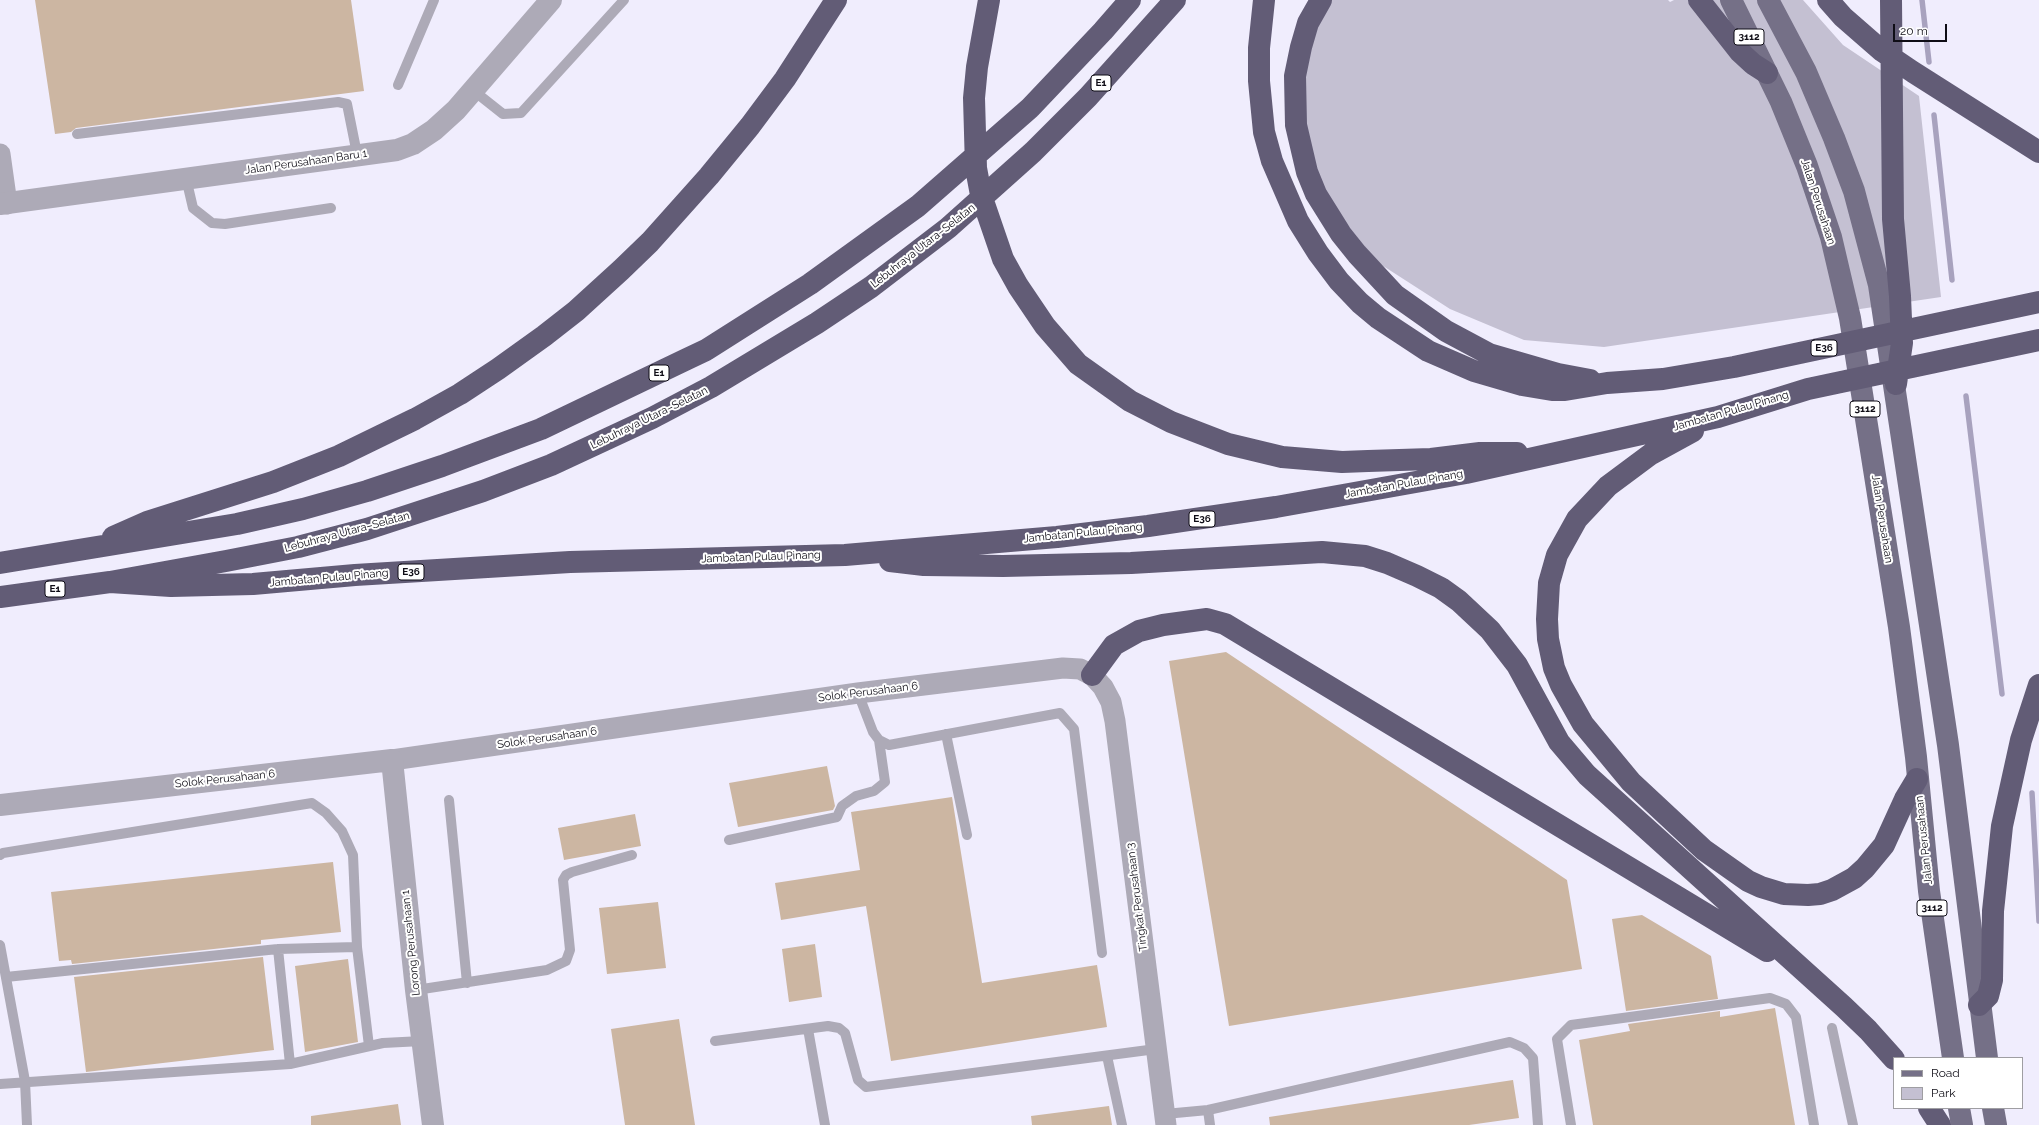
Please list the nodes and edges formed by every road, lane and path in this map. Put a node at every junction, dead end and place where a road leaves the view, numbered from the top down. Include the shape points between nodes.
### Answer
1 (434, 0) edge
2 (551, 0) edge
3 (624, 0) edge
4 (836, 0) edge
5 (990, 0) edge
6 (1130, 0) edge
7 (1175, 0) edge
8 (1264, 0) edge
9 (1321, 0) edge
10 (1699, 0) edge
11 (1731, 0) edge
12 (1768, 0) edge
13 (1828, 0) edge
14 (1891, 0) edge
15 (1767, 73) junction
16 (398, 85) dead end
17 (474, 90) junction
18 (77, 134) dead end
19 (2039, 152) edge
20 (0, 154) edge
21 (357, 154) junction
22 (186, 178) junction
23 (4, 204) edge
24 (331, 208) dead end
25 (2039, 302) edge
26 (2039, 340) edge
27 (1606, 383) junction
28 (1896, 386) junction
29 (1718, 417) junction
30 (1554, 455) junction
31 (84, 550) junction
32 (845, 555) junction
33 (0, 563) edge
34 (110, 582) junction
35 (0, 597) edge
36 (1092, 675) junction
37 (2039, 685) edge
38 (858, 693) junction
39 (946, 734) junction
40 (879, 740) junction
41 (392, 760) junction
42 (1917, 779) junction
43 (449, 800) dead end
44 (0, 805) edge
45 (967, 835) dead end
46 (729, 840) dead end
47 (0, 855) edge
48 (632, 855) dead end
49 (0, 945) edge
50 (357, 947) junction
51 (278, 949) junction
52 (1102, 953) dead end
53 (1796, 964) junction
54 (6, 977) junction
55 (468, 983) junction
56 (416, 990) junction
57 (1979, 1005) junction
58 (1832, 1028) dead end
59 (808, 1029) junction
60 (422, 1041) junction
61 (715, 1041) dead end
62 (369, 1046) junction
63 (1156, 1049) junction
64 (1107, 1056) junction
65 (1953, 1057) edge
66 (1987, 1057) edge
67 (1893, 1058) edge
68 (290, 1064) junction
69 (26, 1081) junction
70 (0, 1084) edge
71 (1931, 1109) edge
72 (1959, 1109) edge
73 (1993, 1109) edge
74 (1208, 1110) junction
75 (1165, 1119) edge
76 (27, 1125) edge
77 (433, 1125) edge
78 (825, 1125) edge
79 (1122, 1125) edge
80 (1210, 1125) edge
81 (1538, 1125) edge
82 (1571, 1125) edge
83 (1814, 1125) edge
84 (1853, 1125) edge
85 (1940, 1125) edge
86 (1962, 1125) edge
87 (1996, 1125) edge

1 - 16 lane
2 - 17 street, Jalan Perusahaan Baru 1
3 - 17 lane via 521,113 503,114
4 - 31 highway via 780,85 709,176 621,270 539,340 460,394 346,453 308,470 147,522
5 - 30 highway via 977,67 974,98 976,168 987,216 1018,286 1061,346 1096,378 1130,401 1191,431 1228,444 1282,457 1342,462 1430,460 1480,453
6 - 31 highway, E1 via 1030,108 918,206 822,276 706,350 542,429 367,491 237,524
7 - 34 highway, Lebuhraya Utara–Selatan / E1 via 1088,97 1033,152 948,228 871,287 711,387 652,418 551,465 420,512 298,547
8 - 27 highway via 1259,81 1264,132 1272,161 1298,221 1339,281 1360,303 1405,337 1428,351 1474,371 1522,385 1552,390
9 - 27 highway via 1308,23 1295,76 1296,125 1307,172 1316,194 1341,234 1395,295 1468,344 1512,361 1558,374
10 - 15 highway via 1740,52
11 - 15 main road, Jalan Perusahaan / 3112
12 - 28 main road via 1821,106 1854,191 1878,279
13 - 19 highway via 1843,17 1882,51
14 - 28 highway via 1893,219 1902,343
15 - 42 main road, Jalan Perusahaan / 3112 via 1820,200 1850,318 1899,627
17 - 21 street, Jalan Perusahaan Baru 1 via 434,130 413,144 397,150
18 - 21 lane via 338,102 347,104
20 - 23 street
21 - 22 street, Jalan Perusahaan Baru 1
22 - 23 street, Jalan Perusahaan Baru 1
22 - 24 lane via 193,208 212,223 225,224
25 - 27 highway, E36 via 1713,371 1663,379
26 - 29 highway, Jambatan Pulau Pinang / E36 via 1808,389
28 - 57 main road via 1948,745
29 - 30 highway, Jambatan Pulau Pinang / E36
29 - 42 highway via 1651,454 1622,474 1585,510 1562,543 1549,582 1548,639 1554,668 1570,702 1583,724 1613,762 1660,810 1704,850 1736,873 1772,891 1796,895 1820,894 1854,878 1884,845
30 - 32 highway, Jambatan Pulau Pinang / E36 via 1212,518 1057,537
31 - 33 highway, E1
32 - 34 highway, Jambatan Pulau Pinang / E36 via 570,562 253,584 172,586
32 - 53 highway via 924,565 1003,566 1131,563 1330,553 1365,556 1411,573 1442,588 1475,614 1517,665 1549,725 1573,760
34 - 35 highway, Lebuhraya Utara–Selatan / E1
36 - 38 street, Solok Perusahaan 6 via 1080,669 1063,668
36 - 53 highway via 1114,645 1139,631 1208,619 1226,624 1767,951
36 - 63 street, Tingkat Perusahaan 3 via 1103,687 1111,702 1115,721
37 - 57 highway via 2021,740 2002,826 1993,903 1992,988
38 - 40 lane via 873,732
38 - 41 street, Solok Perusahaan 6
39 - 40 lane via 890,745
39 - 45 lane
39 - 52 lane via 1060,713 1074,729
40 - 46 lane via 885,782 874,791 856,796 842,806 837,817
41 - 44 street, Solok Perusahaan 6
41 - 56 street, Lorong Perusahaan 1
42 - 65 main road, Jalan Perusahaan / 3112
43 - 55 lane
47 - 50 lane via 11,851 312,803 326,813 342,831 352,855
48 - 55 lane via 566,875 563,880 570,950 566,961 547,970
49 - 54 lane
50 - 51 lane
50 - 62 lane
51 - 54 lane
51 - 68 lane
53 - 67 highway via 1868,1030
54 - 69 lane
55 - 56 lane
56 - 60 street, Lorong Perusahaan 1
57 - 66 main road
58 - 84 lane
59 - 61 lane
59 - 64 lane via 828,1026 839,1028 845,1033 858,1080 866,1087
59 - 78 lane
60 - 62 lane
60 - 77 street, Lorong Perusahaan 1
62 - 68 lane
63 - 64 lane
63 - 75 street, Tingkat Perusahaan 3
64 - 79 lane
68 - 69 lane
69 - 70 lane
69 - 76 lane
71 - 85 highway
72 - 86 main road
73 - 87 main road
74 - 75 lane
74 - 80 lane
74 - 81 lane via 1510,1042 1524,1048 1533,1058
82 - 83 lane via 1557,1039 1570,1025 1770,998 1786,1004 1796,1018

